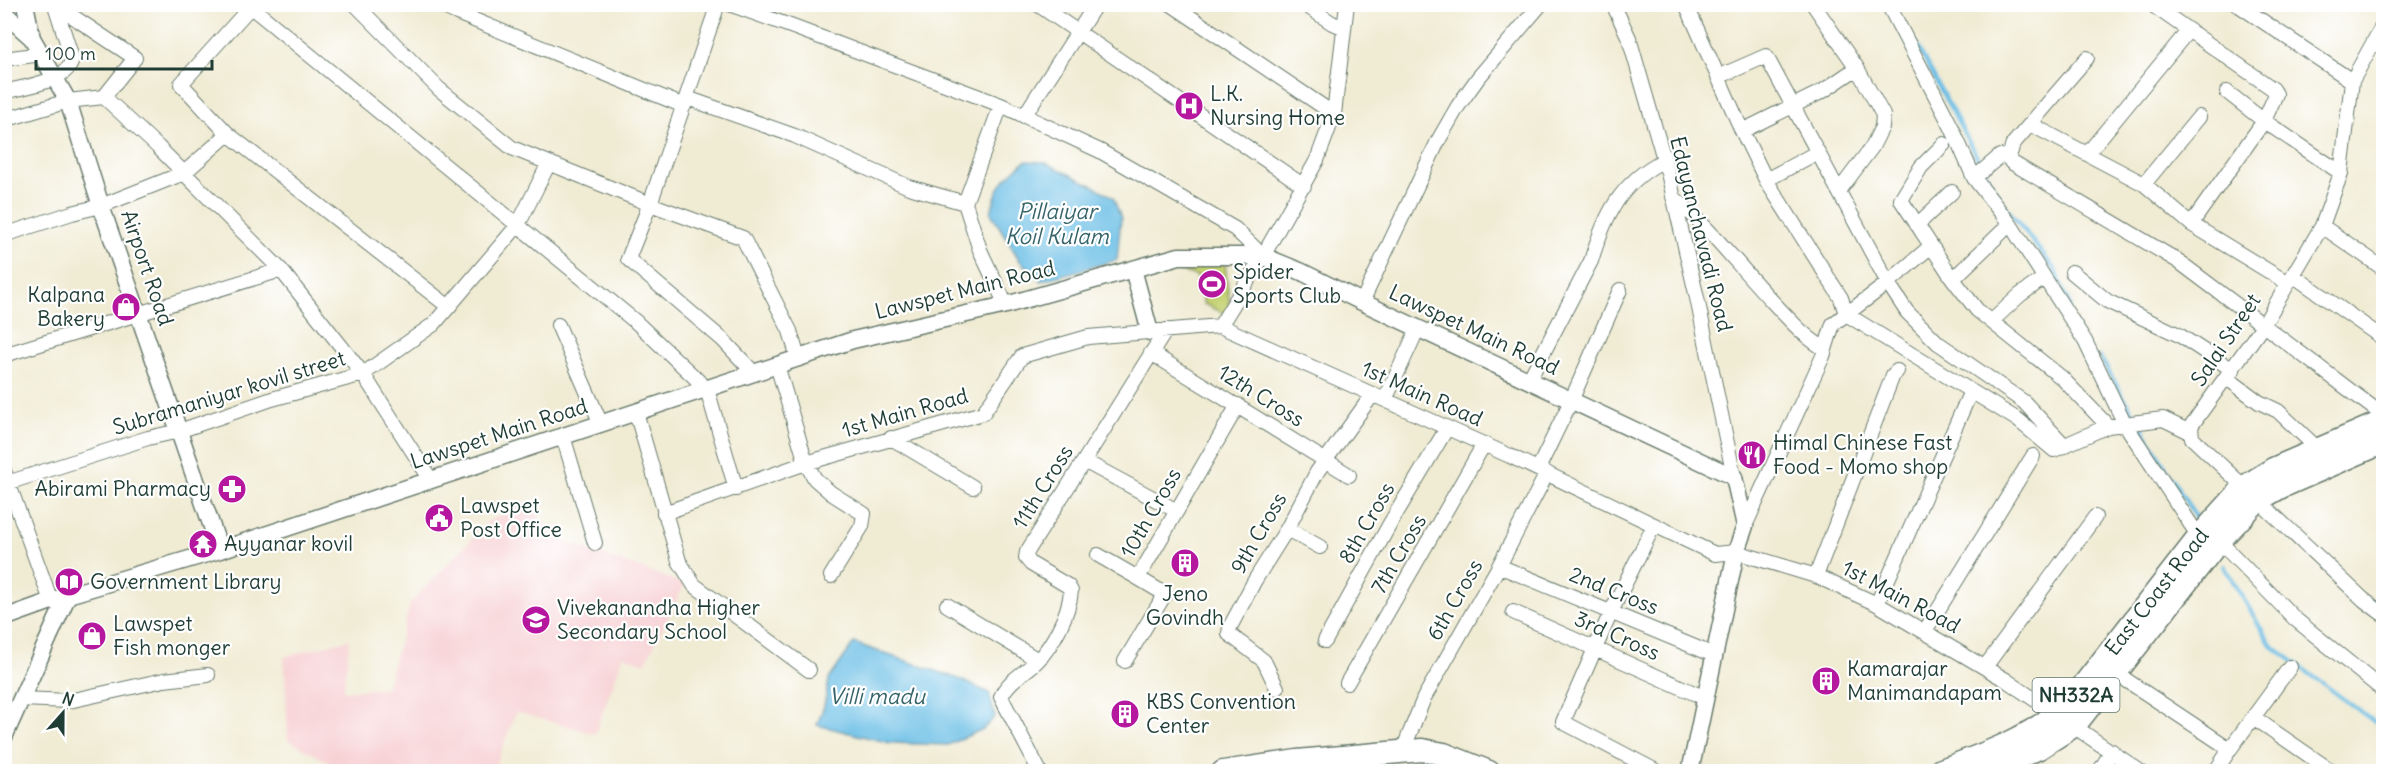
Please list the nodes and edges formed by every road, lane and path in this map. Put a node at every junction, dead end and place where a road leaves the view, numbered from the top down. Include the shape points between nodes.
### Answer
1 (25, 4) edge
2 (355, 4) edge
3 (437, 4) edge
4 (718, 4) edge
5 (729, 4) edge
6 (1037, 4) edge
7 (1096, 4) edge
8 (1171, 4) edge
9 (1304, 4) edge
10 (1347, 4) edge
11 (1541, 4) edge
12 (1613, 4) edge
13 (1686, 4) edge
14 (1813, 4) edge
15 (1888, 4) edge
16 (2151, 4) edge
17 (2237, 4) edge
18 (54, 5) edge
19 (252, 6) edge
20 (459, 9) edge
21 (4, 13) edge
22 (2384, 23) edge
23 (1344, 27) junction
24 (2188, 31) junction
25 (1077, 34) junction
26 (32, 38) junction
27 (42, 54) junction
28 (2087, 58) dead end
29 (4, 60) edge
30 (1857, 68) junction
31 (1718, 76) junction
32 (56, 78) junction
33 (2352, 81) junction
34 (4, 92) edge
35 (2227, 92) dead end
36 (104, 97) junction
37 (68, 101) junction
38 (686, 102) junction
39 (1792, 104) junction
40 (1001, 105) junction
41 (1334, 114) junction
42 (1024, 116) junction
43 (2199, 117) dead end
44 (4, 120) edge
45 (2264, 121) junction
46 (2030, 124) junction
47 (1742, 131) junction
48 (228, 134) junction
49 (1944, 144) dead end
50 (1818, 152) junction
51 (2087, 154) junction
52 (2008, 157) junction
53 (1664, 160) junction
54 (549, 163) junction
55 (184, 173) junction
56 (2341, 173) junction
57 (1974, 178) junction
58 (1766, 180) junction
59 (2144, 184) junction
60 (1304, 186) junction
61 (1839, 191) junction
62 (1952, 192) dead end
63 (1673, 197) junction
64 (965, 203) junction
65 (650, 204) junction
66 (101, 206) junction
67 (2010, 224) junction
68 (518, 225) junction
69 (1917, 225) junction
70 (2191, 225) junction
71 (2322, 226) junction
72 (4, 235) edge
73 (1931, 246) junction
74 (1263, 256) junction
75 (1133, 269) junction
76 (2384, 269) edge
77 (281, 270) junction
78 (2072, 272) dead end
79 (2044, 278) junction
80 (1953, 279) junction
81 (2291, 280) junction
82 (1888, 283) junction
83 (1620, 290) dead end
84 (1362, 302) junction
85 (1006, 305) junction
86 (449, 307) junction
87 (138, 314) junction
88 (1846, 314) junction
89 (1992, 321) junction
90 (2264, 324) junction
91 (558, 325) dead end
92 (1220, 326) junction
93 (1418, 328) junction
94 (1158, 331) junction
95 (2384, 339) edge
96 (1825, 349) junction
97 (1151, 353) junction
98 (4, 355) edge
99 (798, 358) junction
100 (777, 365) junction
101 (1897, 371) dead end
102 (754, 373) junction
103 (363, 374) junction
104 (2230, 374) junction
105 (1529, 380) junction
106 (707, 388) junction
107 (1971, 391) junction
108 (1379, 397) junction
109 (1571, 401) junction
110 (1238, 405) junction
111 (636, 412) junction
112 (2384, 416) edge
113 (2384, 421) edge
114 (601, 424) junction
115 (2129, 424) junction
116 (2108, 426) junction
117 (1447, 428) junction
118 (179, 431) junction
119 (2190, 432) junction
120 (563, 436) junction
121 (891, 438) junction
122 (2384, 442) edge
123 (1484, 444) junction
124 (2065, 446) junction
125 (2318, 449) junction
126 (2033, 456) dead end
127 (1084, 461) junction
128 (1325, 461) junction
129 (807, 463) junction
130 (1542, 471) junction
131 (1349, 475) dead end
132 (1734, 477) junction
133 (6, 479) edge
134 (431, 480) junction
135 (973, 487) dead end
136 (736, 489) junction
137 (2251, 494) junction
138 (1177, 511) junction
139 (664, 513) junction
140 (2094, 517) dead end
141 (1654, 525) junction
142 (1745, 526) junction
143 (1287, 529) junction
144 (2209, 539) junction
145 (595, 543) dead end
146 (1320, 547) dead end
147 (220, 550) junction
148 (1736, 552) junction
149 (1098, 555) dead end
150 (1499, 566) junction
151 (831, 576) dead end
152 (1816, 576) junction
153 (1138, 578) junction
154 (68, 595) junction
155 (51, 601) junction
156 (1877, 603) junction
157 (947, 604) dead end
158 (1513, 612) dead end
159 (1611, 612) junction
160 (2384, 615) edge
161 (4, 618) edge
162 (1925, 632) junction
163 (1325, 641) dead end
164 (1595, 649) junction
165 (1714, 655) junction
166 (1038, 660) junction
167 (1125, 661) dead end
168 (2290, 667) dead end
169 (1985, 668) junction
170 (809, 670) dead end
171 (2117, 674) junction
172 (208, 675) dead end
173 (1347, 683) dead end
174 (1277, 688) dead end
175 (2384, 692) edge
176 (1705, 698) junction
177 (21, 699) junction
178 (2253, 717) junction
179 (2067, 719) junction
180 (4, 737) edge
181 (2229, 749) junction
182 (1404, 750) junction
183 (2112, 751) junction
184 (1040, 771) edge
185 (1222, 771) edge
186 (1489, 771) edge
187 (1658, 771) edge
188 (1690, 771) edge
189 (1936, 771) edge
190 (1985, 771) edge
191 (2099, 771) edge
192 (2141, 771) edge
193 (2215, 771) edge
194 (2334, 771) edge

1 - 26 street, Airport Road
2 - 54 street via 439,89 512,148
3 - 20 street
4 - 38 street
5 - 40 street
6 - 25 street
7 - 25 street
8 - 41 street
9 - 23 street
10 - 23 street
11 - 84 street via 1458,106
12 - 53 street, Edayanchavadi Road via 1629,38
13 - 31 street
14 - 30 street
15 - 57 street via 1953,128
16 - 24 street
17 - 33 street
18 - 32 street via 72,58 68,70
18 - 36 street via 135,58
19 - 48 street via 182,84
19 - 68 street
20 - 38 street
21 - 26 street
22 - 33 street, Salai Street
23 - 41 street
24 - 45 street via 2273,89 2275,100
24 - 51 street
25 - 42 street
25 - 60 street
26 - 27 street, Airport Road
27 - 29 street
27 - 32 street, Airport Road
28 - 46 street
30 - 39 street via 1823,91
30 - 61 street via 1883,115 1882,127
31 - 39 street via 1766,56
31 - 47 street
32 - 34 street
32 - 37 street, Airport Road
33 - 56 street, Salai Street
35 - 45 street
36 - 37 street
36 - 55 street
37 - 44 street
37 - 66 street, Airport Road
38 - 64 street via 795,136 909,188
38 - 65 street
39 - 47 street
39 - 50 street
40 - 42 street
40 - 64 street
41 - 60 street
42 - 74 street via 1100,151 1235,229
43 - 59 street
45 - 56 street
45 - 70 street
46 - 51 street
46 - 52 street via 2013,144
47 - 58 street
48 - 55 street
48 - 86 street
49 - 69 street via 1921,167 1900,200
50 - 58 street
50 - 61 street
51 - 59 street
52 - 57 street via 2000,156
52 - 90 street via 2019,168 2178,261
53 - 63 street, Edayanchavadi Road
53 - 105 street via 1644,171 1618,198 1591,261
54 - 65 street
54 - 68 street, Subramaniyar kovil street
55 - 66 street
55 - 77 street
56 - 71 street, Salai Street
57 - 67 street
58 - 88 street via 1841,298
59 - 70 street
60 - 74 street
61 - 82 street
62 - 69 street
63 - 96 street via 1699,220 1789,320
63 - 132 street, Edayanchavadi Road
64 - 85 street via 980,250
65 - 99 street via 743,238 790,331
65 - 102 street via 628,259 723,340
66 - 72 street
66 - 87 street, Airport Road
67 - 79 street
67 - 80 street
68 - 86 street, Subramaniyar kovil street
68 - 106 street via 636,322
69 - 73 street
70 - 81 street
71 - 76 street
71 - 81 street, Salai Street
73 - 80 street
73 - 82 street
74 - 75 street, Lawspet Main Road via 1179,256
74 - 84 street, Lawspet Main Road
74 - 92 street
75 - 85 street, Lawspet Main Road
75 - 94 street
77 - 87 street
77 - 103 street
78 - 104 street via 2107,301 2179,335
79 - 89 street
79 - 115 street via 2085,341
80 - 89 street via 1977,310
81 - 90 street, Salai Street
81 - 95 street
82 - 88 street
82 - 124 street via 1907,312 1938,344 2024,402
83 - 109 street, 6th Cross
84 - 93 street, Lawspet Main Road
85 - 99 street, Lawspet Main Road via 853,340
86 - 103 street, Subramaniyar kovil street via 434,324
87 - 98 street
87 - 118 street, Airport Road
88 - 96 street via 1833,324
88 - 107 street
89 - 116 street via 2062,378
90 - 104 street, Salai Street
90 - 112 street
91 - 114 street
92 - 94 street, 1st Main Road
92 - 108 street, 1st Main Road
93 - 105 street, Lawspet Main Road
93 - 108 street, 9th Cross
94 - 97 street, 11th Cross
94 - 121 street, 1st Main Road via 1088,337 1022,356 983,413
96 - 142 street
97 - 110 street, 12th Cross
97 - 127 street, 11th Cross
99 - 100 street, Lawspet Main Road
100 - 102 street, Lawspet Main Road
100 - 129 street
101 - 152 street
102 - 106 street, Lawspet Main Road
103 - 118 street, Subramaniyar kovil street via 272,399
103 - 134 street
104 - 119 street, Salai Street
104 - 125 street
105 - 109 street, Lawspet Main Road
106 - 111 street, Lawspet Main Road
106 - 136 street
107 - 124 street via 2018,420 2054,450
107 - 156 street
108 - 117 street, 1st Main Road
108 - 128 street, 9th Cross
109 - 130 street, 6th Cross
109 - 132 street, Lawspet Main Road
110 - 128 street, 12th Cross
110 - 138 street, 10th Cross
111 - 114 street, Lawspet Main Road
111 - 139 street
113 - 125 highway, East Coast Road / NH332A
114 - 120 street, Lawspet Main Road
115 - 116 street
115 - 119 street via 2163,419
115 - 144 street
116 - 124 street
117 - 123 street, 1st Main Road
117 - 163 street, 8th Cross
118 - 133 street, Subramaniyar kovil street
118 - 147 street, Airport Road
119 - 137 street
120 - 134 street, Lawspet Main Road
120 - 145 street
121 - 129 street, 1st Main Road
121 - 135 street
122 - 137 highway, East Coast Road / NH332A via 2281,487
123 - 130 street, 1st Main Road
123 - 173 street, 7th Cross
125 - 137 highway, East Coast Road / NH332A via 2273,469
126 - 162 street
127 - 138 street
127 - 166 street, 11th Cross via 1027,552 1031,564 1071,591 1055,636
128 - 131 street, 12th Cross
128 - 143 street, 9th Cross
129 - 136 street, 1st Main Road
129 - 151 street via 822,486 864,514 862,526
130 - 141 street, 1st Main Road
130 - 150 street, 6th Cross
132 - 142 street
133 - 155 street
134 - 147 street, Lawspet Main Road
136 - 139 street, 1st Main Road
137 - 144 highway, East Coast Road / NH332A
137 - 160 street
138 - 153 street, 10th Cross
139 - 170 street via 680,561 694,585
140 - 169 street
141 - 148 street, 1st Main Road via 1715,554
141 - 159 street
142 - 148 street
143 - 146 street
143 - 174 street, 9th Cross via 1255,580 1229,634 1264,661
144 - 171 highway, East Coast Road / NH332A
144 - 175 street via 2295,619
144 - 179 highway, East Coast Road / NH332A via 2072,700
147 - 154 street, Lawspet Main Road
148 - 152 street, 1st Main Road
148 - 165 street
149 - 153 street
150 - 159 street, 2nd Cross
150 - 182 street, 6th Cross via 1424,698
152 - 156 street, 1st Main Road
153 - 167 street, 10th Cross via 1165,594
154 - 155 street, Lawspet Main Road
154 - 177 street
155 - 161 street, Lawspet Main Road
156 - 162 street, 1st Main Road
157 - 166 street
158 - 164 street, 3rd Cross
159 - 164 street
159 - 165 street, 2nd Cross
162 - 169 street, 1st Main Road
164 - 176 street, 3rd Cross
164 - 187 street via 1563,722
165 - 176 street
166 - 184 street, 11th Cross via 1004,689 1001,697
168 - 178 street
169 - 179 street, 1st Main Road
171 - 179 highway, East Coast Road / NH332A
171 - 181 street
172 - 177 street via 164,680 69,701
176 - 188 street
177 - 180 street
178 - 181 street
178 - 194 street
179 - 183 street, 1st Main Road
179 - 189 highway, East Coast Road / NH332A
179 - 190 highway, East Coast Road / NH332A via 2040,748
181 - 193 street
182 - 185 highway
182 - 186 highway via 1444,754
183 - 191 street
183 - 192 street, 1st Main Road

